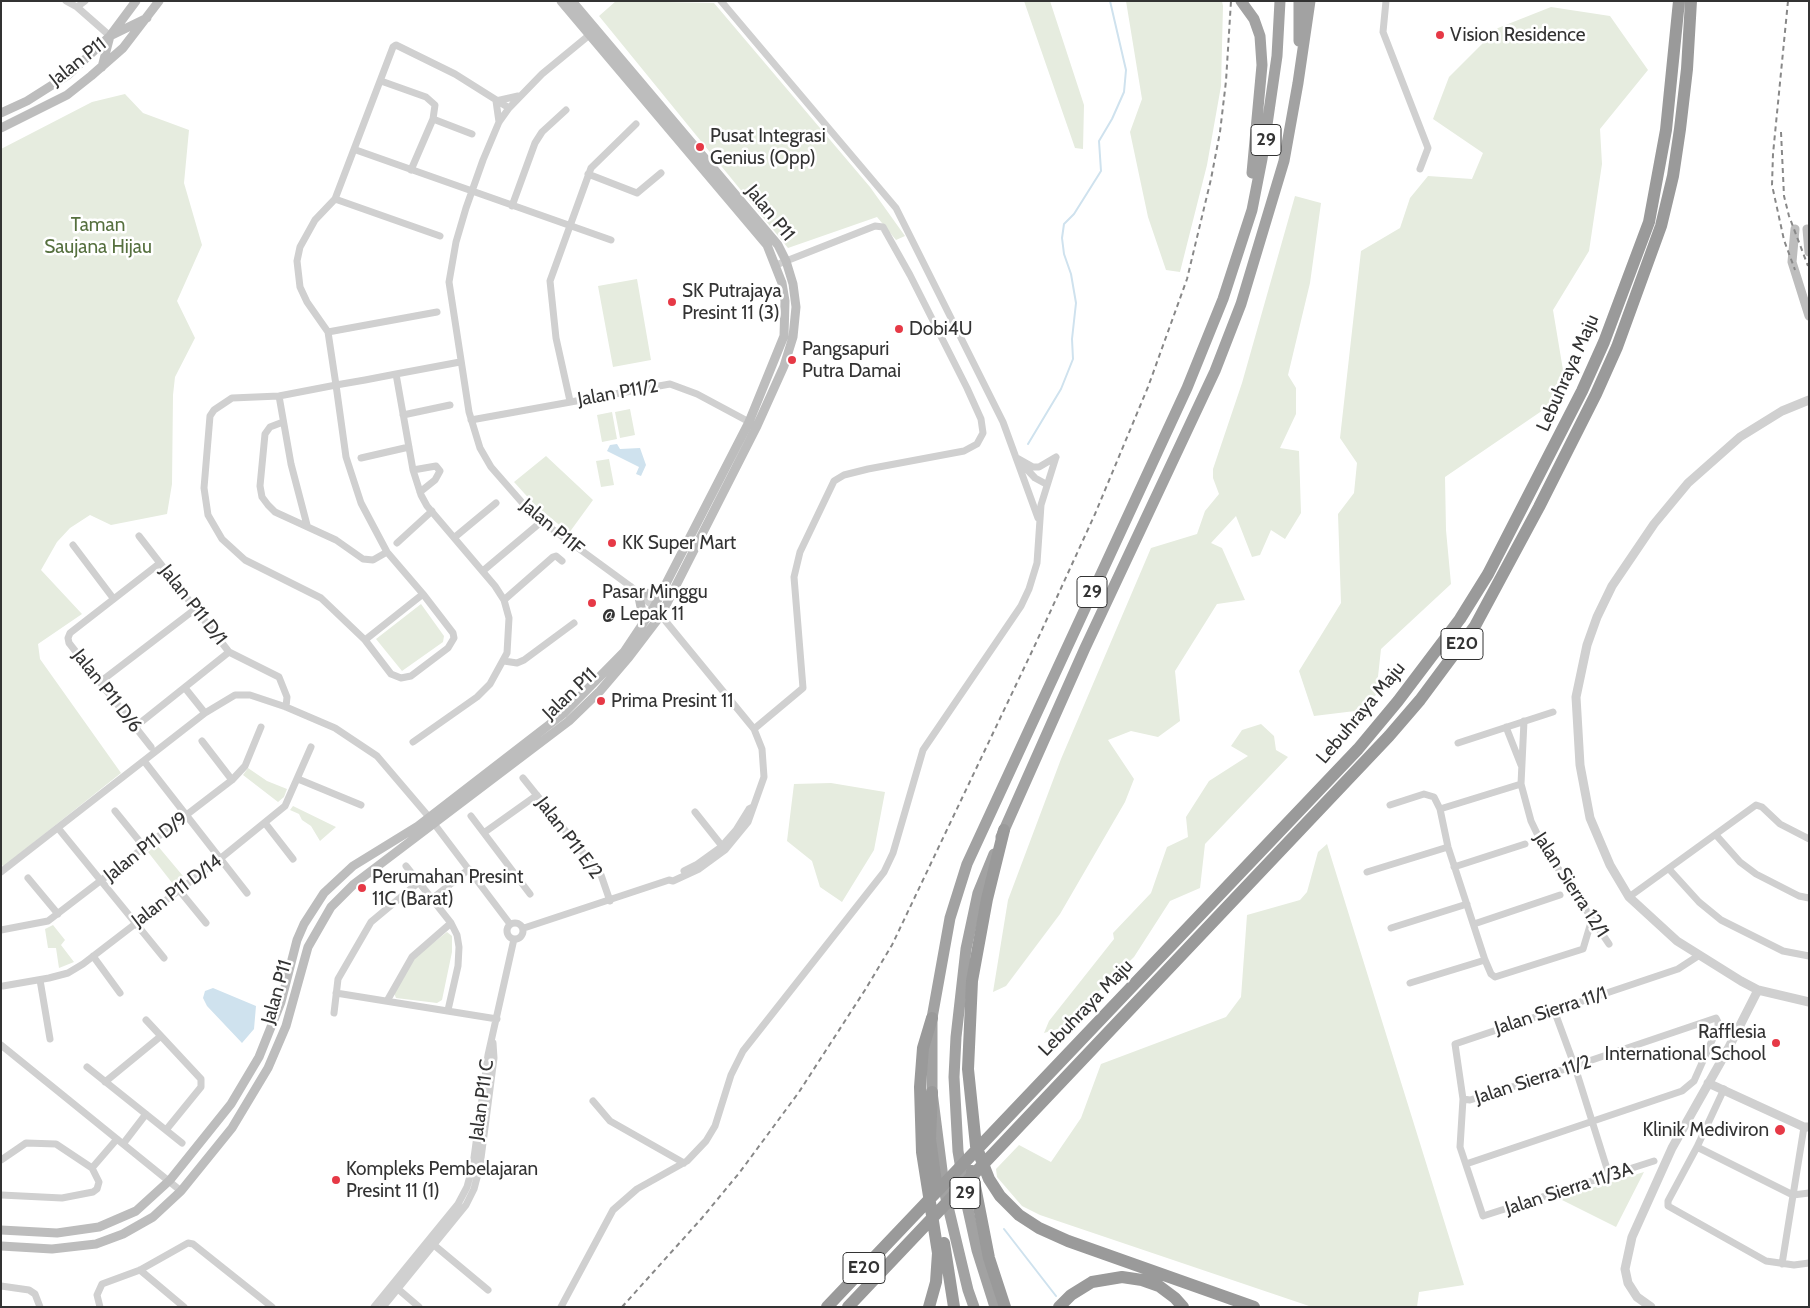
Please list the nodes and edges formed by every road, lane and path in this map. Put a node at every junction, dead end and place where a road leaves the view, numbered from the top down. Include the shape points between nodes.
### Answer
1 (66, 1) edge
2 (85, 1) edge
3 (136, 1) edge
4 (159, 1) edge
5 (560, 1) edge
6 (572, 1) edge
7 (721, 1) edge
8 (1241, 1) edge
9 (1280, 1) edge
10 (1299, 1) edge
11 (1310, 1) edge
12 (1386, 1) edge
13 (1679, 1) edge
14 (1692, 1) edge
15 (77, 7) junction
16 (147, 18) junction
17 (592, 33) junction
18 (110, 36) junction
19 (102, 67) junction
20 (380, 81) junction
21 (1298, 83) junction
22 (518, 96) junction
23 (496, 101) junction
24 (508, 108) junction
25 (566, 110) dead end
26 (1, 113) edge
27 (433, 119) junction
28 (499, 122) junction
29 (636, 124) dead end
30 (1, 128) edge
31 (472, 134) dead end
32 (356, 150) junction
33 (1420, 169) dead end
34 (411, 170) junction
35 (588, 174) junction
36 (661, 174) dead end
37 (472, 192) junction
38 (335, 199) junction
39 (512, 206) junction
40 (569, 226) junction
41 (440, 236) dead end
42 (611, 240) dead end
43 (1809, 252) edge
44 (786, 261) junction
45 (776, 265) junction
46 (1231, 275) junction
47 (437, 312) dead end
48 (1809, 316) edge
49 (328, 332) junction
50 (460, 362) junction
51 (396, 374) junction
52 (336, 385) junction
53 (279, 396) junction
54 (1809, 400) edge
55 (570, 401) junction
56 (450, 405) dead end
57 (403, 415) junction
58 (471, 420) junction
59 (283, 422) junction
60 (753, 424) junction
61 (409, 447) junction
62 (360, 458) dead end
63 (1017, 458) junction
64 (413, 470) junction
65 (1046, 484) junction
66 (420, 492) junction
67 (496, 503) dead end
68 (432, 511) junction
69 (1038, 520) junction
70 (541, 522) junction
71 (307, 525) junction
72 (139, 536) dead end
73 (455, 537) junction
74 (397, 543) dead end
75 (73, 546) dead end
76 (387, 552) junction
77 (562, 561) dead end
78 (160, 563) junction
79 (484, 570) junction
80 (663, 589) junction
81 (638, 592) junction
82 (423, 594) junction
83 (113, 598) junction
84 (504, 600) junction
85 (654, 607) junction
86 (194, 610) junction
87 (661, 615) junction
88 (644, 622) junction
89 (574, 623) dead end
90 (365, 640) junction
91 (229, 652) junction
92 (504, 661) junction
93 (100, 682) junction
94 (185, 688) junction
95 (286, 707) junction
96 (1553, 712) dead end
97 (205, 713) junction
98 (1524, 721) junction
99 (135, 727) junction
100 (260, 727) dead end
101 (1506, 727) junction
102 (754, 729) junction
103 (202, 741) dead end
104 (413, 742) dead end
105 (1458, 743) dead end
106 (151, 747) dead end
107 (311, 747) dead end
108 (144, 761) junction
109 (1522, 767) junction
110 (523, 778) dead end
111 (298, 779) junction
112 (232, 780) junction
113 (1521, 784) junction
114 (537, 795) junction
115 (361, 805) dead end
116 (1390, 805) dead end
117 (753, 807) junction
118 (1440, 809) junction
119 (116, 811) dead end
120 (695, 812) dead end
121 (188, 814) junction
122 (471, 816) dead end
123 (431, 820) junction
124 (265, 823) junction
125 (58, 828) junction
126 (1004, 830) junction
127 (485, 832) junction
128 (1716, 835) junction
129 (1809, 839) edge
130 (1525, 844) dead end
131 (722, 846) junction
132 (144, 848) junction
133 (1448, 848) junction
134 (221, 858) junction
135 (293, 859) dead end
136 (406, 866) dead end
137 (1454, 867) junction
138 (469, 869) junction
139 (1669, 869) junction
140 (2, 871) edge
141 (1367, 872) dead end
142 (28, 878) dead end
143 (669, 880) junction
144 (102, 881) junction
145 (419, 882) junction
146 (179, 890) junction
147 (247, 893) dead end
148 (530, 894) dead end
149 (1560, 895) dead end
150 (1629, 897) junction
151 (1809, 898) edge
152 (432, 899) junction
153 (610, 901) junction
154 (1467, 904) junction
155 (58, 914) junction
156 (1592, 919) junction
157 (135, 922) junction
158 (206, 923) dead end
159 (451, 923) junction
160 (510, 924) junction
161 (1474, 924) junction
162 (524, 928) junction
163 (1391, 928) dead end
164 (1, 930) edge
165 (514, 939) junction
166 (1609, 944) dead end
167 (93, 956) junction
168 (1698, 956) junction
169 (1809, 956) edge
170 (164, 958) dead end
171 (1485, 960) junction
172 (40, 980) junction
173 (1410, 983) dead end
174 (3, 986) dead end
175 (1758, 990) junction
176 (120, 993) dead end
177 (336, 993) junction
178 (387, 1001) junction
179 (1809, 1002) edge
180 (448, 1010) junction
181 (1554, 1010) junction
182 (334, 1013) dead end
183 (932, 1018) junction
184 (497, 1019) junction
185 (146, 1020) dead end
186 (161, 1036) junction
187 (50, 1039) dead end
188 (492, 1040) junction
189 (2, 1047) edge
190 (1575, 1067) junction
191 (87, 1068) dead end
192 (968, 1069) junction
193 (105, 1082) junction
194 (1708, 1082) junction
195 (1724, 1089) junction
196 (932, 1092) junction
197 (1463, 1099) junction
198 (593, 1101) dead end
199 (146, 1114) junction
200 (1593, 1122) junction
201 (1806, 1127) edge
202 (166, 1130) junction
203 (120, 1142) junction
204 (182, 1143) dead end
205 (1697, 1147) junction
206 (1, 1160) edge
207 (1654, 1161) dead end
208 (684, 1164) junction
209 (1466, 1164) junction
210 (92, 1168) junction
211 (1609, 1175) junction
212 (170, 1180) junction
213 (181, 1191) junction
214 (1809, 1193) edge
215 (1, 1195) edge
216 (1793, 1195) junction
217 (1, 1230) edge
218 (434, 1244) junction
219 (1, 1246) edge
220 (1809, 1263) edge
221 (1782, 1264) junction
222 (140, 1270) junction
223 (1, 1286) edge
224 (398, 1289) junction
225 (488, 1290) dead end
226 (40, 1307) edge
227 (100, 1307) edge
228 (184, 1307) edge
229 (272, 1307) edge
230 (374, 1307) edge
231 (383, 1307) edge
232 (419, 1307) edge
233 (561, 1307) edge
234 (827, 1307) edge
235 (848, 1307) edge
236 (929, 1307) edge
237 (954, 1307) edge
238 (974, 1307) edge
239 (995, 1307) edge
240 (1005, 1307) edge
241 (1059, 1307) edge
242 (1183, 1307) edge
243 (1254, 1307) edge
244 (1651, 1307) edge

1 - 15 street
2 - 15 street
3 - 18 main road, Jalan P11
4 - 16 main road, Jalan P11
5 - 17 main road, Jalan P11
6 - 17 main road, Jalan P11
7 - 63 street via 896,208 1003,422
8 - 46 highway via 1254,19 1260,36 1262,65 1254,168
9 - 46 highway, 29 via 1269,123 1252,210
10 - 21 highway, 29
11 - 21 highway
12 - 33 street via 1383,32 1428,148
13 - 234 highway, Lebuhraya Maju / E20 via 1666,130 1649,222 1582,391 1488,574 1460,619 1358,749
14 - 235 highway, Lebuhraya Maju / E20 via 1673,176 1649,261 1596,394 1475,626 1389,736
15 - 18 street
16 - 18 main road
16 - 19 main road, Jalan P11 via 123,48
17 - 22 street, Jalan P11F
17 - 44 main road, Jalan P11 via 778,245
17 - 45 main road, Jalan P11 via 767,245
18 - 19 main road
18 - 26 main road, Jalan P11 via 68,75
19 - 30 main road, Jalan P11 via 67,95
20 - 23 street via 396,45 455,74
20 - 27 street via 432,101
20 - 32 street
21 - 126 highway, 29 via 1284,161 1229,338
22 - 23 street
22 - 24 street, Jalan P11F
23 - 24 street
23 - 28 street
24 - 28 street, Jalan P11F
25 - 39 street via 535,143
27 - 31 street
27 - 34 street
28 - 37 street, Jalan P11F
29 - 35 street via 594,164
32 - 34 street
32 - 38 street
34 - 37 street
35 - 36 street via 637,193
35 - 40 street
37 - 39 street
37 - 50 street, Jalan P11F via 456,242 448,282
38 - 41 street
38 - 49 street via 305,235 297,261 300,287
39 - 40 street
40 - 42 street
40 - 55 street via 550,281 556,338
43 - 48 main road via 1807,232 1795,231 1792,262
44 - 45 street
44 - 60 main road, Jalan P11 via 796,307 793,337 784,366
44 - 102 street via 880,225 910,275 967,388 981,419 983,434 977,444 964,451 868,469 834,481 800,552 794,577 803,688
45 - 60 main road, Jalan P11 via 785,301 784,336
46 - 183 highway, 29 via 1194,372 967,864 950,918
47 - 49 street
49 - 52 street
50 - 51 street
50 - 58 street, Jalan P11F
51 - 52 street
51 - 57 street
52 - 53 street
52 - 76 street via 346,458 361,503
53 - 59 street
53 - 90 street via 232,398 210,416 204,488 208,515 222,539 237,555 321,598
54 - 150 street via 1755,426 1701,470 1676,496 1612,586 1587,645 1576,698 1582,780 1593,829
55 - 58 street, Jalan P11/2
55 - 60 street, Jalan P11/2 via 670,384 697,394
56 - 57 street
57 - 61 street
58 - 70 street, Jalan P11F via 480,448 491,467
59 - 71 street
59 - 71 street via 270,426 265,434 260,486 262,497 275,512
60 - 80 main road, Jalan P11
60 - 87 main road, Jalan P11
61 - 62 street
61 - 64 street
63 - 65 street via 1028,472
63 - 65 street via 1039,467 1056,457
63 - 69 street
64 - 66 street
64 - 66 street via 436,466 440,471
65 - 69 street
66 - 68 street
67 - 73 street
68 - 73 street
68 - 74 street
69 - 208 street via 1037,563 1029,589 1021,606 923,750 893,853 884,872 743,1051 731,1075 715,1126 697,1153
70 - 79 street
70 - 81 street, Jalan P11F
71 - 76 street via 368,560
72 - 78 street, Jalan P11 D/1
73 - 79 street
75 - 83 street
76 - 82 street
77 - 84 street via 553,557
78 - 83 street
78 - 86 street, Jalan P11 D/1
79 - 84 street
80 - 81 main road via 652,594
80 - 85 main road, Jalan P11
81 - 85 street, Jalan P11F
81 - 88 main road
82 - 90 street
82 - 90 street via 451,628 454,638 448,648 410,676 401,678 391,674
83 - 93 street, Jalan P11 D/6 via 70,633 69,643
84 - 92 street via 510,634
85 - 87 street, Jalan P11F
85 - 88 main road, Jalan P11
86 - 91 street, Jalan P11 D/1
86 - 93 street
87 - 102 street, Jalan P11F
87 - 123 main road, Jalan P11 via 629,657 569,721
88 - 123 main road, Jalan P11 via 624,652 563,714
89 - 92 street via 524,660 517,663
91 - 94 street
91 - 95 street, Jalan P11 D/1 via 279,677 287,697
92 - 104 street via 490,684 477,697
93 - 99 street, Jalan P11 D/6
94 - 97 street
94 - 99 street
95 - 97 street via 250,695 235,695
95 - 123 street via 335,728 377,756
96 - 98 street
97 - 108 street
98 - 101 street
98 - 109 street, Jalan Sierra 12/1
99 - 106 street, Jalan P11 D/6
100 - 112 street, Jalan P11 D/9 via 245,766
101 - 105 street
101 - 109 street
102 - 117 street via 764,760 764,776
103 - 112 street
107 - 111 street, Jalan P11 D/14
108 - 121 street
108 - 125 street
109 - 113 street, Jalan Sierra 12/1
110 - 114 street, Jalan P11 E/2
111 - 115 street
111 - 124 street, Jalan P11 D/14 via 285,806
112 - 121 street, Jalan P11 D/9
113 - 118 street
113 - 156 street, Jalan Sierra 12/1 via 1536,835
114 - 127 street
114 - 153 street, Jalan P11 E/2 via 601,875
116 - 118 street via 1428,794 1434,797
117 - 131 street
117 - 143 street via 748,822 725,850 699,869
118 - 133 street
119 - 132 street
120 - 131 street
121 - 132 street, Jalan P11 D/9
121 - 134 street
122 - 127 street
123 - 138 street
123 - 212 main road, Jalan P11 via 353,866 316,904 297,940 280,1002 259,1057 231,1104
123 - 213 main road, Jalan P11 via 354,884 325,916 308,947 286,1026 268,1068 236,1122
124 - 134 street, Jalan P11 D/14
124 - 135 street
125 - 140 street
125 - 144 street
126 - 192 highway via 972,980
126 - 239 highway, 29 via 978,893 966,949 954,1077 958,1151 967,1205
127 - 148 street
128 - 129 street via 1756,806 1762,807 1780,824
128 - 139 street
128 - 151 street via 1740,862 1756,874
130 - 137 street
131 - 143 street
132 - 144 street, Jalan P11 D/9
133 - 137 street
133 - 141 street
134 - 146 street, Jalan P11 D/14
134 - 147 street
136 - 145 street
137 - 154 street
138 - 152 street
138 - 160 street
139 - 150 street
139 - 169 street via 1699,902 1721,920 1783,952
142 - 155 street
143 - 153 street
144 - 155 street, Jalan P11 D/9
144 - 157 street
145 - 152 street
145 - 177 street via 370,922 341,971
146 - 157 street, Jalan P11 D/14
146 - 158 street
149 - 161 street
150 - 168 street via 1676,941
152 - 159 street
153 - 162 street
154 - 161 street
154 - 163 street
155 - 164 street, Jalan P11 D/9 via 39,924
156 - 166 street, Jalan Sierra 12/1
156 - 171 street via 1583,949 1495,976
157 - 167 street, Jalan P11 D/14
157 - 170 street
159 - 178 street via 412,957
159 - 180 street via 459,946
160 - 162 street via 518,923
160 - 165 street via 507,933
161 - 171 street
162 - 165 street via 522,936
165 - 184 street, Jalan P11 C
167 - 172 street, Jalan P11 D/14 via 68,973
167 - 176 street
168 - 175 street
168 - 181 street, Jalan Sierra 11/1 via 1678,969
171 - 173 street
172 - 174 street, Jalan P11 D/14
172 - 187 street
175 - 179 street
175 - 194 street
177 - 178 street
177 - 182 street
178 - 180 street
180 - 184 street
181 - 190 street
181 - 197 street, Jalan Sierra 11/1 via 1457,1042 1455,1047
183 - 196 highway, 29
183 - 236 highway via 922,1048 920,1087 922,1152 938,1253 936,1282
184 - 188 street, Jalan P11 C
185 - 186 street
186 - 193 street
186 - 202 street via 200,1076 202,1083
188 - 218 street, Jalan P11 C via 494,1058 474,1189 466,1205
188 - 230 street, Jalan P11 C via 473,1166 464,1194
189 - 203 street
190 - 197 street, Jalan Sierra 11/2 via 1470,1100
190 - 200 street
190 - 200 street, Jalan Sierra 11/2 via 1716,1018 1718,1027 1689,1087
191 - 193 street
192 - 240 highway via 967,1138 977,1202
192 - 243 highway via 973,1132 980,1160 1000,1196 1019,1215 1068,1241
193 - 199 street
194 - 195 street
194 - 244 street via 1672,1148 1627,1255 1624,1269 1628,1283 1637,1297
195 - 201 street
195 - 205 street
196 - 237 highway via 930,1140
196 - 238 highway, 29 via 945,1194
197 - 209 street via 1459,1138
198 - 208 street via 606,1118
199 - 202 street
199 - 203 street
200 - 209 street
200 - 211 street
201 - 216 street
202 - 204 street
203 - 210 street
203 - 212 street
205 - 216 street
205 - 221 street via 1668,1206 1766,1261
206 - 210 street via 26,1144 56,1144
207 - 211 street, Jalan Sierra 11/3A
208 - 233 street via 637,1189 613,1210
209 - 211 street, Jalan Sierra 11/3A via 1483,1216
210 - 215 street via 99,1182 97,1189 89,1194 62,1198
212 - 213 street
212 - 217 main road, Jalan P11 via 136,1211 99,1227 57,1233
213 - 219 main road, Jalan P11 via 145,1222 96,1244 52,1248
214 - 216 street
216 - 221 street
218 - 224 street, Jalan P11 C
218 - 225 street
220 - 221 street
222 - 227 street via 102,1284 97,1295
222 - 228 street
222 - 229 street via 183,1244 193,1244
223 - 226 street via 29,1290 35,1294
224 - 231 street, Jalan P11 C
224 - 232 street
241 - 242 highway via 1092,1282 1122,1277 1159,1286

